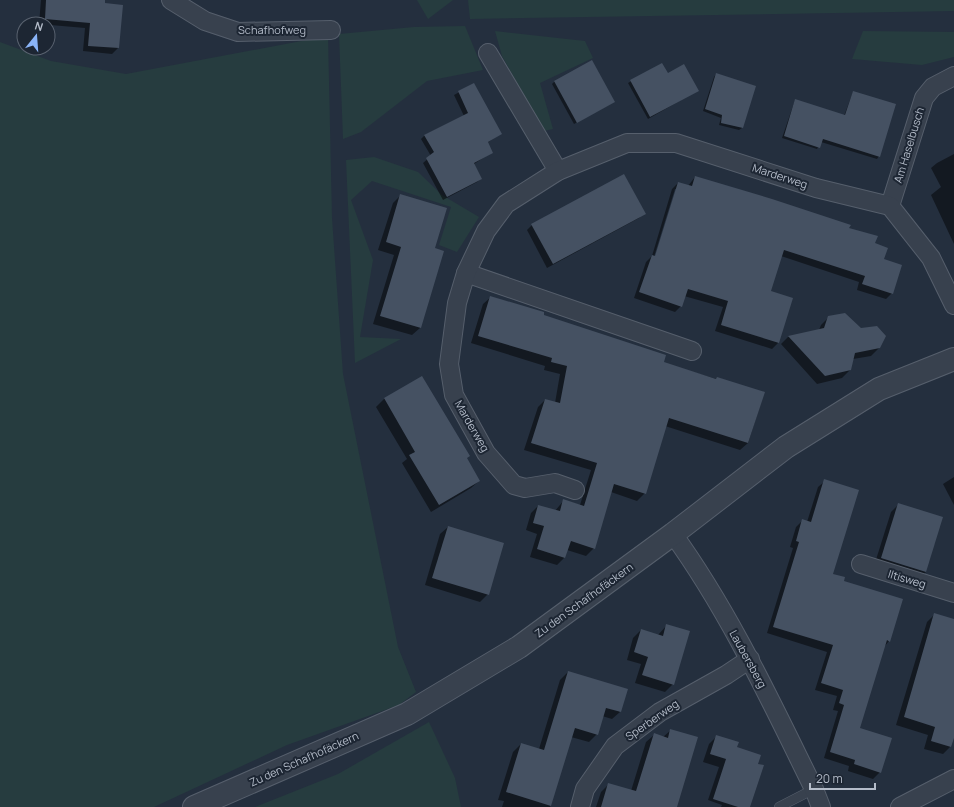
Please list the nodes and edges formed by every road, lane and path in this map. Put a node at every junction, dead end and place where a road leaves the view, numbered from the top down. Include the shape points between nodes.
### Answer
1 (171, 0) edge
2 (331, 30) dead end
3 (488, 53) dead end
4 (954, 76) edge
5 (558, 171) junction
6 (890, 206) junction
7 (466, 273) junction
8 (954, 305) edge
9 (692, 351) dead end
10 (954, 359) edge
11 (575, 490) dead end
12 (673, 534) junction
13 (861, 564) dead end
14 (954, 593) edge
15 (750, 660) junction
16 (954, 779) edge
17 (814, 789) junction
18 (194, 807) edge
19 (580, 807) edge
20 (779, 807) edge
21 (820, 807) edge
22 (900, 807) edge

1 - 2 street, Schafhofweg via 205,21 238,32
3 - 5 street
4 - 6 street, Am Haselbusch via 932,87 924,98
5 - 6 street, Marderweg via 628,143 676,143 816,188
5 - 7 street, Marderweg via 506,204 486,232
6 - 8 street via 931,258
7 - 9 street
7 - 11 street, Marderweg via 452,333 449,364 454,395 486,453 514,485 525,488 554,483
10 - 12 street, Zu den Schafhofäckern via 879,389 799,439
12 - 15 street, Laubersberg via 695,566
12 - 18 street, Zu den Schafhofäckern via 519,647 407,714
13 - 14 street, Iltisweg
15 - 17 street, Laubersberg
15 - 19 street, Sperberweg via 660,712 615,746 585,789
16 - 22 street
17 - 20 lane
17 - 21 street, Laubersberg

